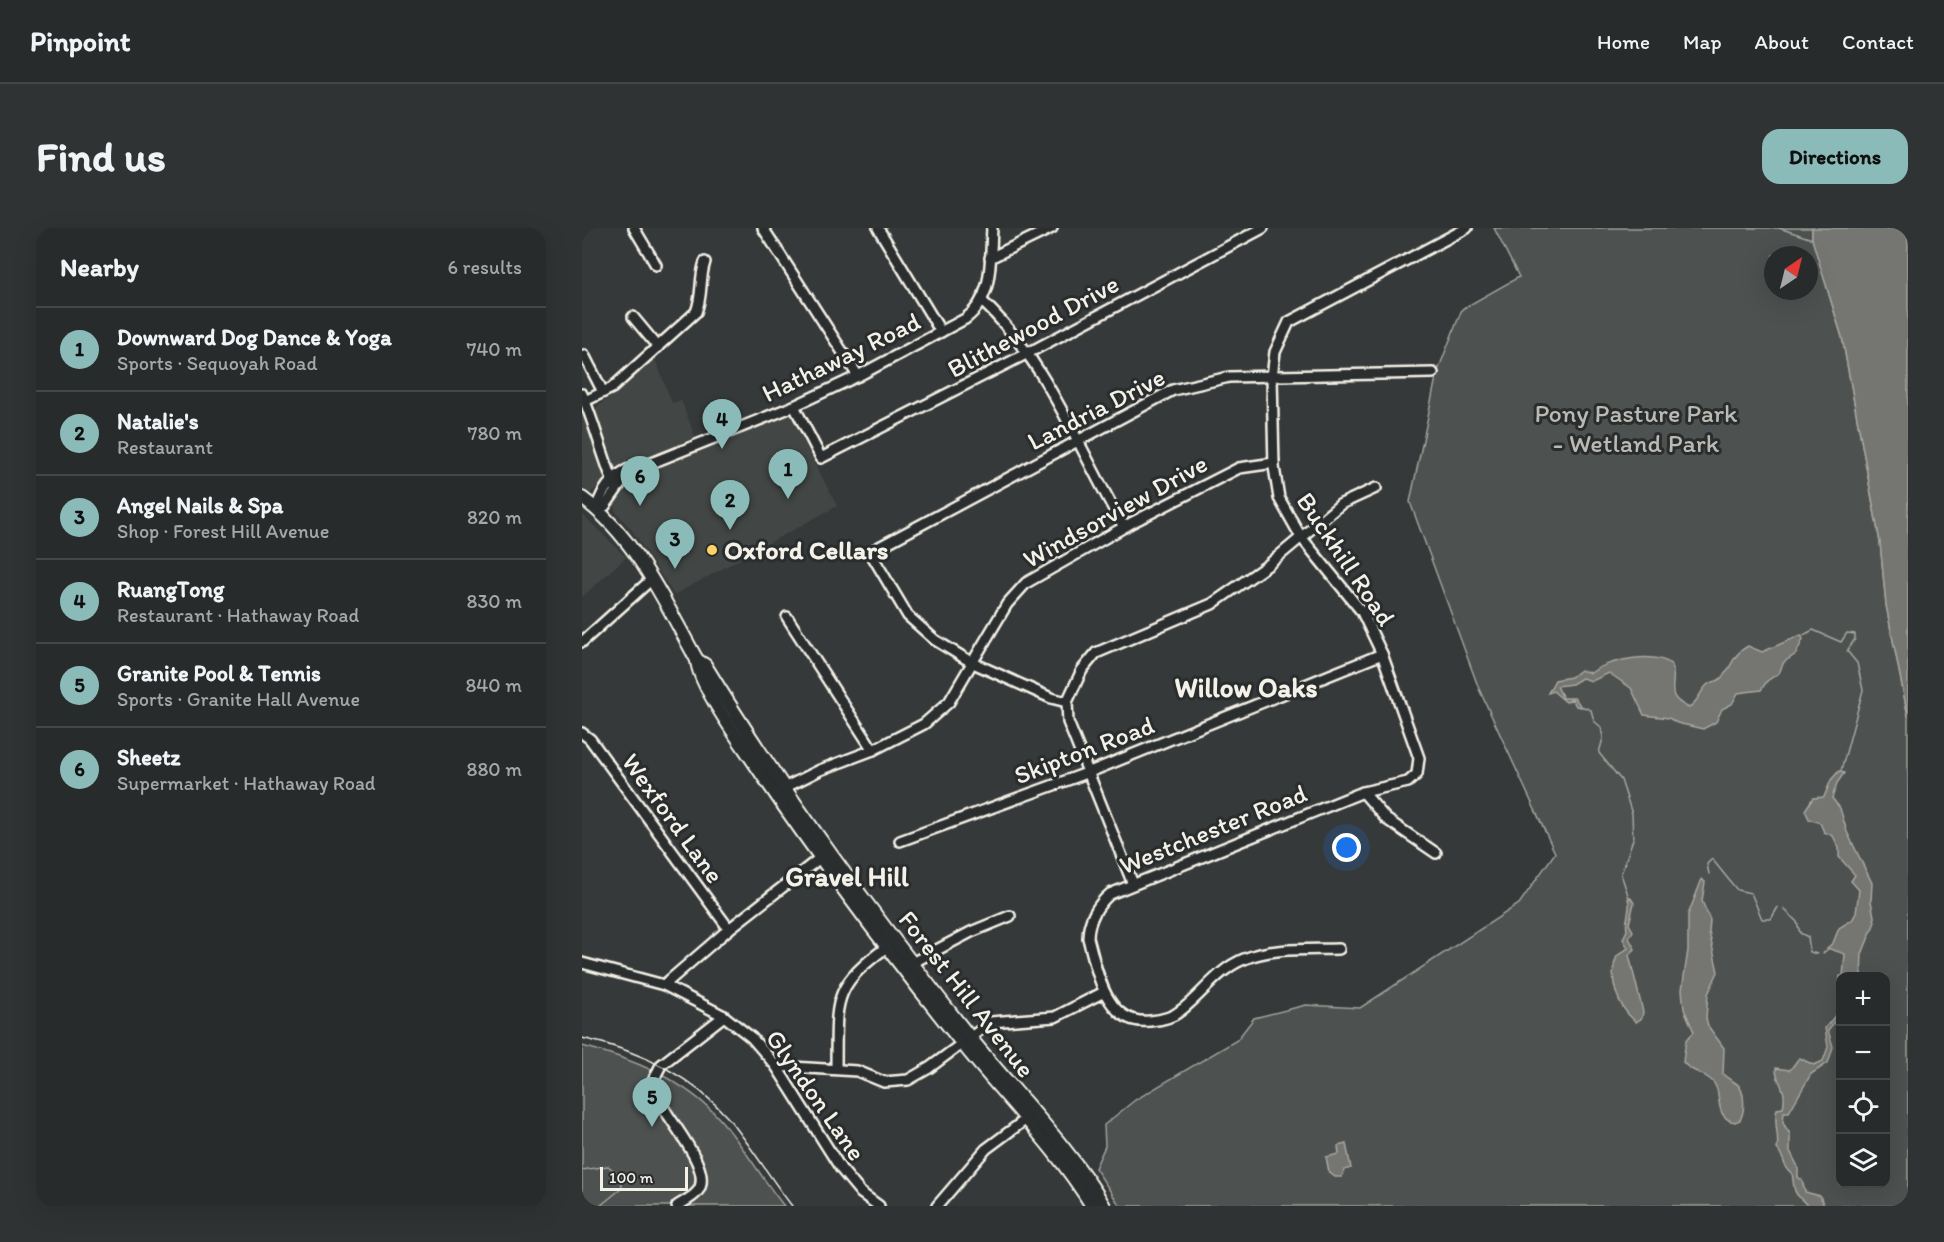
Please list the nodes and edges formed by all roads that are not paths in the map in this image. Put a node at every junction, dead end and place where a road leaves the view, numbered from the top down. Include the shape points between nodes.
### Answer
1 (634, 228) edge
2 (763, 228) edge
3 (878, 228) edge
4 (992, 228) edge
5 (1052, 228) edge
6 (1263, 228) edge
7 (1467, 228) edge
8 (990, 258) junction
9 (705, 262) dead end
10 (656, 266) dead end
11 (982, 301) junction
12 (633, 317) dead end
13 (941, 332) junction
14 (658, 347) junction
15 (1028, 353) junction
16 (584, 354) dead end
17 (1433, 373) dead end
18 (858, 376) junction
19 (1272, 377) junction
20 (603, 392) junction
21 (584, 398) edge
22 (794, 406) junction
23 (1078, 441) junction
24 (1274, 463) junction
25 (614, 485) junction
26 (1376, 488) dead end
27 (582, 498) edge
28 (596, 510) junction
29 (1124, 527) junction
30 (1301, 537) junction
31 (652, 579) junction
32 (787, 617) dead end
33 (582, 642) edge
34 (1382, 654) junction
35 (971, 662) junction
36 (1067, 702) junction
37 (582, 733) edge
38 (873, 750) junction
39 (1419, 758) joint
40 (1087, 772) junction
41 (779, 790) junction
42 (1363, 792) junction
43 (900, 841) dead end
44 (1436, 853) dead end
45 (825, 854) junction
46 (1132, 884) junction
47 (1010, 916) dead end
48 (729, 929) junction
49 (888, 946) junction
50 (1339, 949) dead end
51 (582, 963) edge
52 (912, 963) junction
53 (664, 985) junction
54 (1104, 992) junction
55 (724, 1016) junction
56 (965, 1040) junction
57 (776, 1066) junction
58 (836, 1068) junction
59 (1025, 1120) junction
60 (677, 1206) edge
61 (879, 1206) edge
62 (937, 1206) edge
63 (1092, 1206) edge
64 (1104, 1206) edge

1 - 10 street
2 - 18 street
3 - 13 street
4 - 8 street
5 - 8 street
6 - 15 street, Blithewood Drive
7 - 19 street, Buckhill Road via 1289,322 1275,352
8 - 11 street
9 - 14 street via 696,312
11 - 13 street, Hathaway Road via 970,315
11 - 15 street
12 - 14 street
13 - 18 street, Hathaway Road
14 - 20 street
15 - 22 street, Blithewood Drive via 821,458
15 - 23 street
16 - 20 street
17 - 19 street, Landria Drive
18 - 22 street, Hathaway Road
19 - 23 street, Landria Drive via 1229,377 1173,390
19 - 24 street, Buckhill Road
20 - 21 street
21 - 25 street
22 - 25 street, Hathaway Road via 623,471
23 - 29 street
23 - 35 street, Landria Drive via 870,552 908,616 935,640
24 - 29 street, Windsorview Drive via 1239,468
24 - 30 street, Buckhill Road via 1279,498
25 - 28 street via 599,500
26 - 30 street via 1341,504
27 - 28 main road, Forest Hill Avenue
28 - 31 main road, Forest Hill Avenue via 624,539
29 - 35 street, Windsorview Drive via 1026,583 1007,604
30 - 34 street, Buckhill Road via 1362,612
30 - 36 street via 1268,566 1212,604 1096,653 1082,670
31 - 33 street
31 - 41 main road, Forest Hill Avenue via 697,660 705,665
32 - 38 street
34 - 39 street, Buckhill Road
34 - 40 street, Skipton Road
35 - 36 street
35 - 38 street, Windsorview Drive via 949,702 924,724
36 - 40 street via 1068,722
37 - 48 street, Wexford Lane
38 - 41 street, Windsorview Drive
39 - 42 street, Westchester Road via 1414,779
40 - 43 street, Skipton Road
40 - 46 street
41 - 45 main road, Forest Hill Avenue
42 - 44 street via 1386,819
42 - 46 street, Westchester Road
45 - 48 street
45 - 49 main road, Forest Hill Avenue
45 - 52 main road, Forest Hill Avenue
46 - 54 street, Westchester Road via 1104,900 1088,930
47 - 52 street
48 - 53 street
49 - 56 main road, Forest Hill Avenue
49 - 58 street via 846,982 837,1010
50 - 54 street via 1285,950 1243,959 1218,975 1179,1012 1158,1020 1138,1021 1129,1017 1113,1006
51 - 53 street, Glyndon Lane
52 - 56 main road, Forest Hill Avenue
53 - 55 street, Glyndon Lane
54 - 56 street via 1055,1017 991,1022
55 - 57 street, Glyndon Lane via 752,1038
55 - 60 street via 661,1065 652,1083 656,1098 701,1171 697,1192
56 - 58 street via 909,1080 884,1082
56 - 59 main road, Forest Hill Avenue
56 - 64 main road, Forest Hill Avenue via 1079,1169
57 - 58 street
57 - 61 street, Glyndon Lane via 842,1169
59 - 62 street via 986,1149
59 - 63 main road, Forest Hill Avenue

